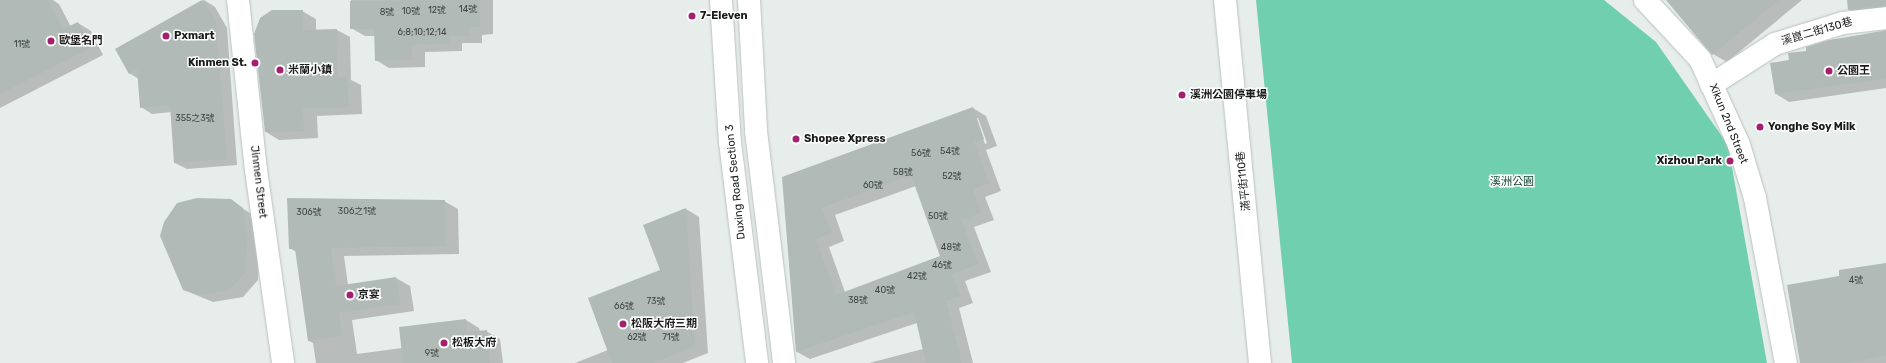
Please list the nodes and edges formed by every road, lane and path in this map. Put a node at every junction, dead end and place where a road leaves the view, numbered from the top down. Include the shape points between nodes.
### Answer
1 (238, 0) edge
2 (721, 0) edge
3 (749, 0) edge
4 (1225, 0) edge
5 (1645, 0) edge
6 (1886, 18) edge
7 (1712, 85) junction
8 (283, 363) edge
9 (757, 363) edge
10 (784, 363) edge
11 (1260, 363) edge
12 (1786, 363) edge

1 - 8 street, Jinmen Street via 256,170
2 - 9 street, Duxing Road Section 3 via 730,142
3 - 10 street via 756,131
4 - 11 street, 滿平街110巷
5 - 7 street, Xikun 2nd Street via 1700,59
6 - 7 street, 溪崑二街130巷 via 1842,23 1775,44
7 - 12 street, Xikun 2nd Street via 1739,145 1755,198

